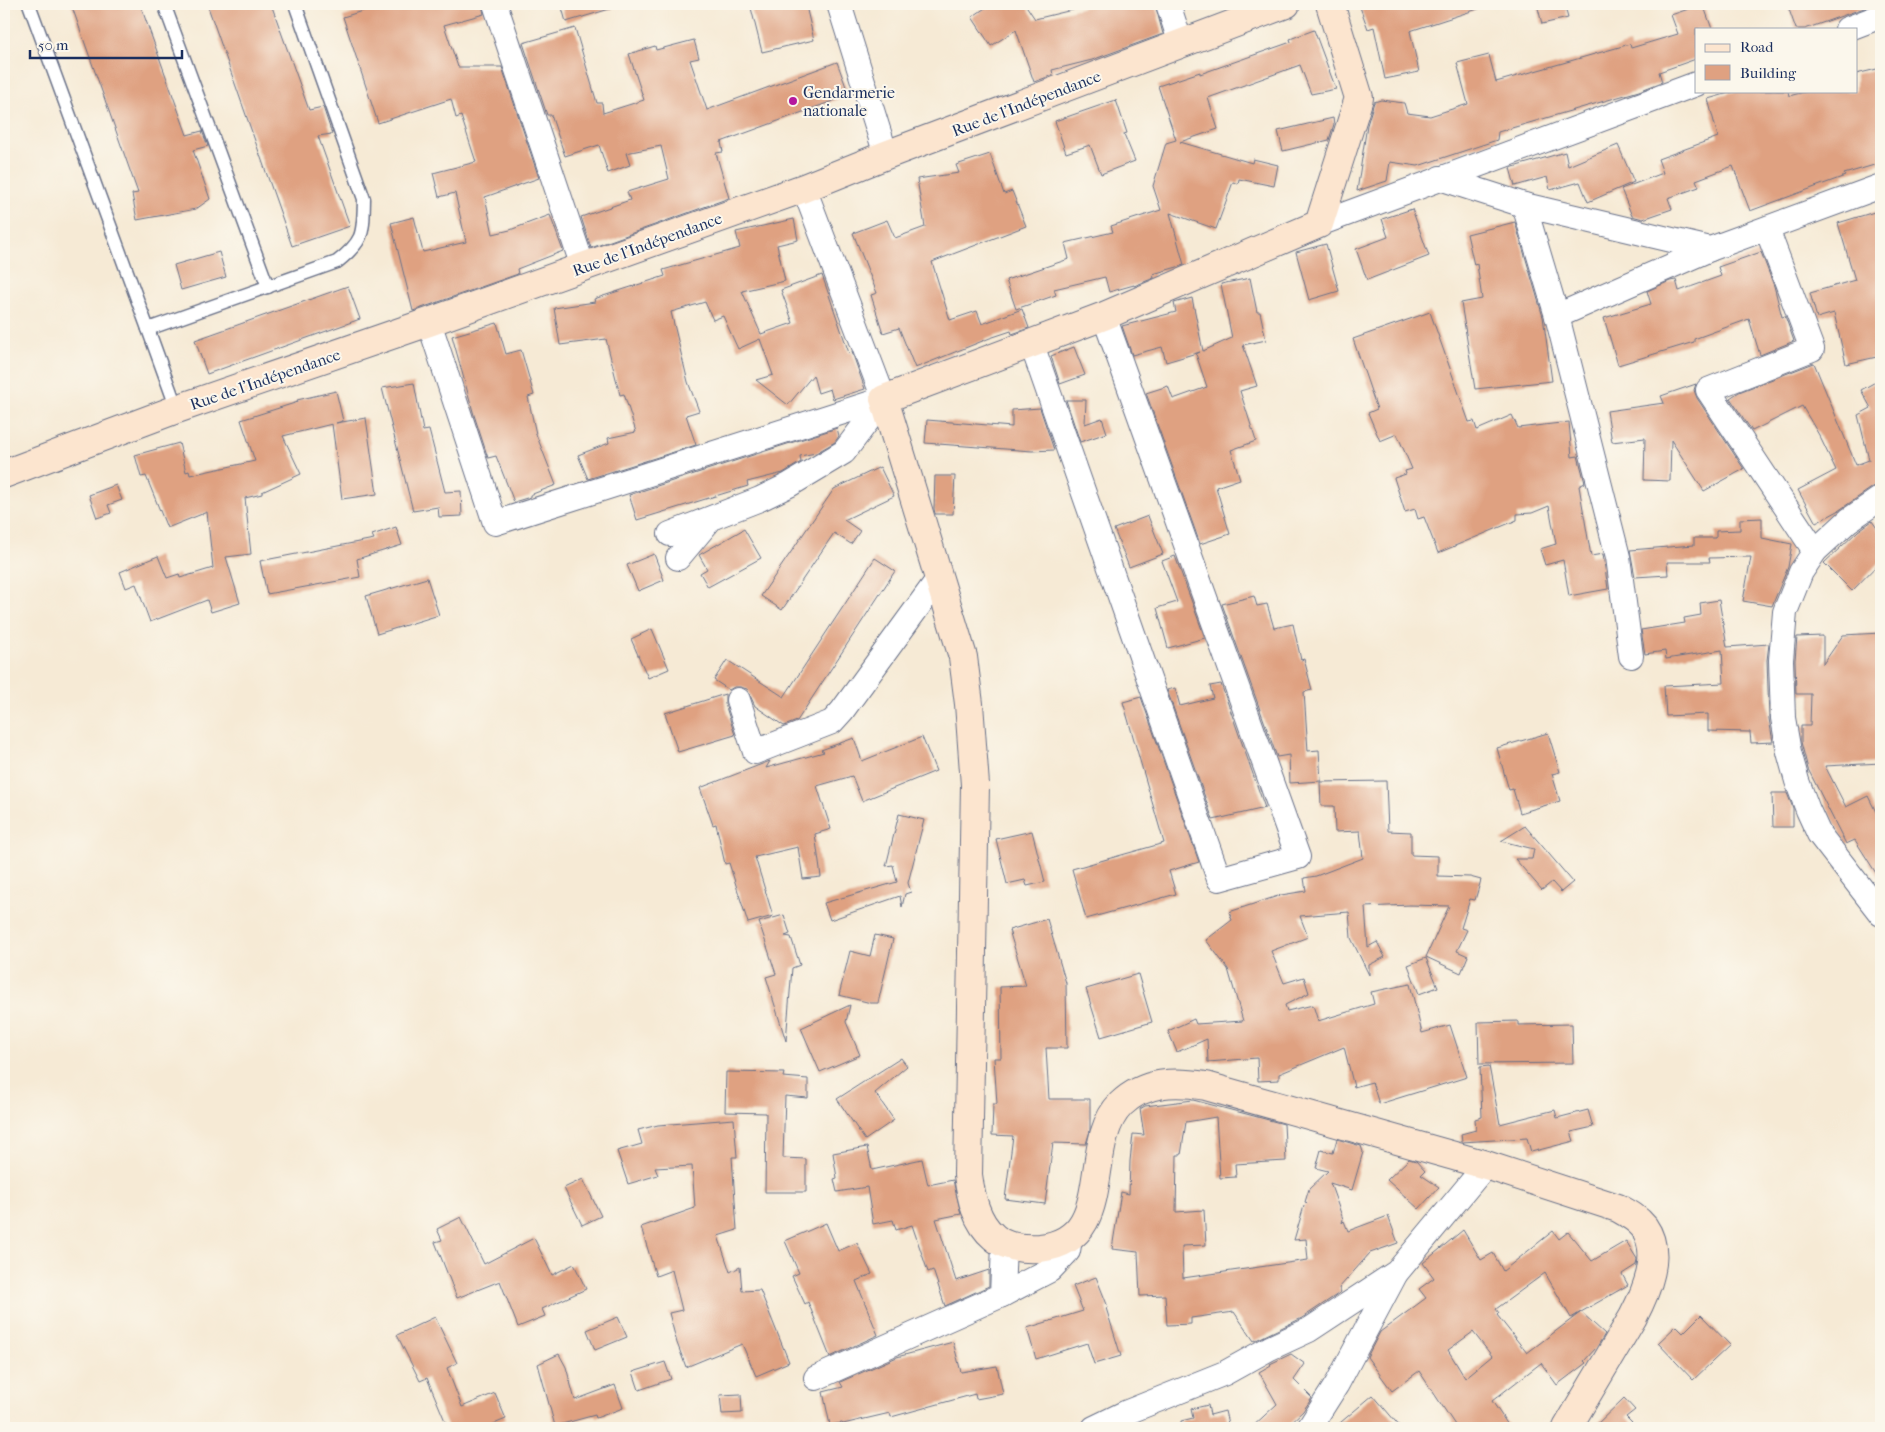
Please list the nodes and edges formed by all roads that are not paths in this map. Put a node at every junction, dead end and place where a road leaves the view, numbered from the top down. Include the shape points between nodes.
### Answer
1 (29, 4) edge
2 (164, 4) edge
3 (295, 4) edge
4 (495, 4) edge
5 (839, 4) edge
6 (1168, 4) edge
7 (1286, 4) edge
8 (1330, 4) edge
9 (1881, 16) edge
10 (1850, 28) edge
11 (1182, 44) junction
12 (1695, 84) edge
13 (886, 155) junction
14 (1440, 178) junction
15 (1881, 186) edge
16 (804, 188) junction
17 (1524, 205) junction
18 (1319, 224) junction
19 (1767, 229) junction
20 (1710, 249) junction
21 (583, 267) junction
22 (268, 287) junction
23 (1104, 316) junction
24 (1558, 316) junction
25 (429, 322) junction
26 (148, 329) junction
27 (1031, 342) junction
28 (884, 399) junction
29 (177, 409) junction
30 (4, 474) edge
31 (1881, 498) edge
32 (711, 518) junction
33 (670, 534) dead end
34 (1815, 551) junction
35 (678, 558) dead end
36 (938, 578) junction
37 (1631, 656) dead end
38 (738, 700) dead end
39 (1881, 914) edge
40 (1486, 1165) junction
41 (1070, 1239) junction
42 (1004, 1244) junction
43 (1397, 1272) junction
44 (1002, 1295) junction
45 (816, 1378) dead end
46 (1094, 1428) edge
47 (1309, 1428) edge
48 (1567, 1428) edge

1 - 26 lane
2 - 22 lane
3 - 22 lane via 364,199 363,230 354,249 337,262
4 - 21 street
5 - 13 street
6 - 11 street
7 - 11 main road, Rue de l'Indépendance
8 - 18 main road via 1359,98
9 - 10 street
11 - 13 main road, Rue de l'Indépendance
12 - 14 street
13 - 16 main road, Rue de l'Indépendance
14 - 17 street
14 - 18 street
15 - 19 street
16 - 21 main road, Rue de l'Indépendance
16 - 28 street
17 - 20 street
17 - 24 street
18 - 23 main road
19 - 20 street
19 - 34 street via 1812,349 1708,390
20 - 24 street
21 - 25 main road, Rue de l'Indépendance
22 - 26 lane
23 - 27 main road
23 - 27 street via 1298,857 1219,879
24 - 37 street via 1618,557
25 - 28 street via 495,523
25 - 29 main road, Rue de l'Indépendance
26 - 29 lane
27 - 28 main road
28 - 32 street via 844,452 789,485
28 - 36 main road
29 - 30 main road, Rue de l'Indépendance
31 - 34 street via 1849,520
32 - 33 street
32 - 35 street
34 - 39 street via 1801,572 1784,612 1782,718 1797,781 1819,834
36 - 38 street via 832,722 755,752
36 - 42 main road via 963,656 975,785 968,1175 980,1221
40 - 41 main road via 1206,1086 1159,1084 1127,1099 1108,1124 1098,1162 1094,1198 1080,1227
40 - 43 street
40 - 48 main road via 1618,1208 1634,1217 1650,1242 1653,1257 1643,1299
41 - 42 main road via 1036,1248
41 - 44 street via 1068,1251 1050,1270
42 - 44 street
43 - 46 street via 1309,1330 1225,1373 1125,1412
43 - 47 street via 1337,1384
44 - 45 street

